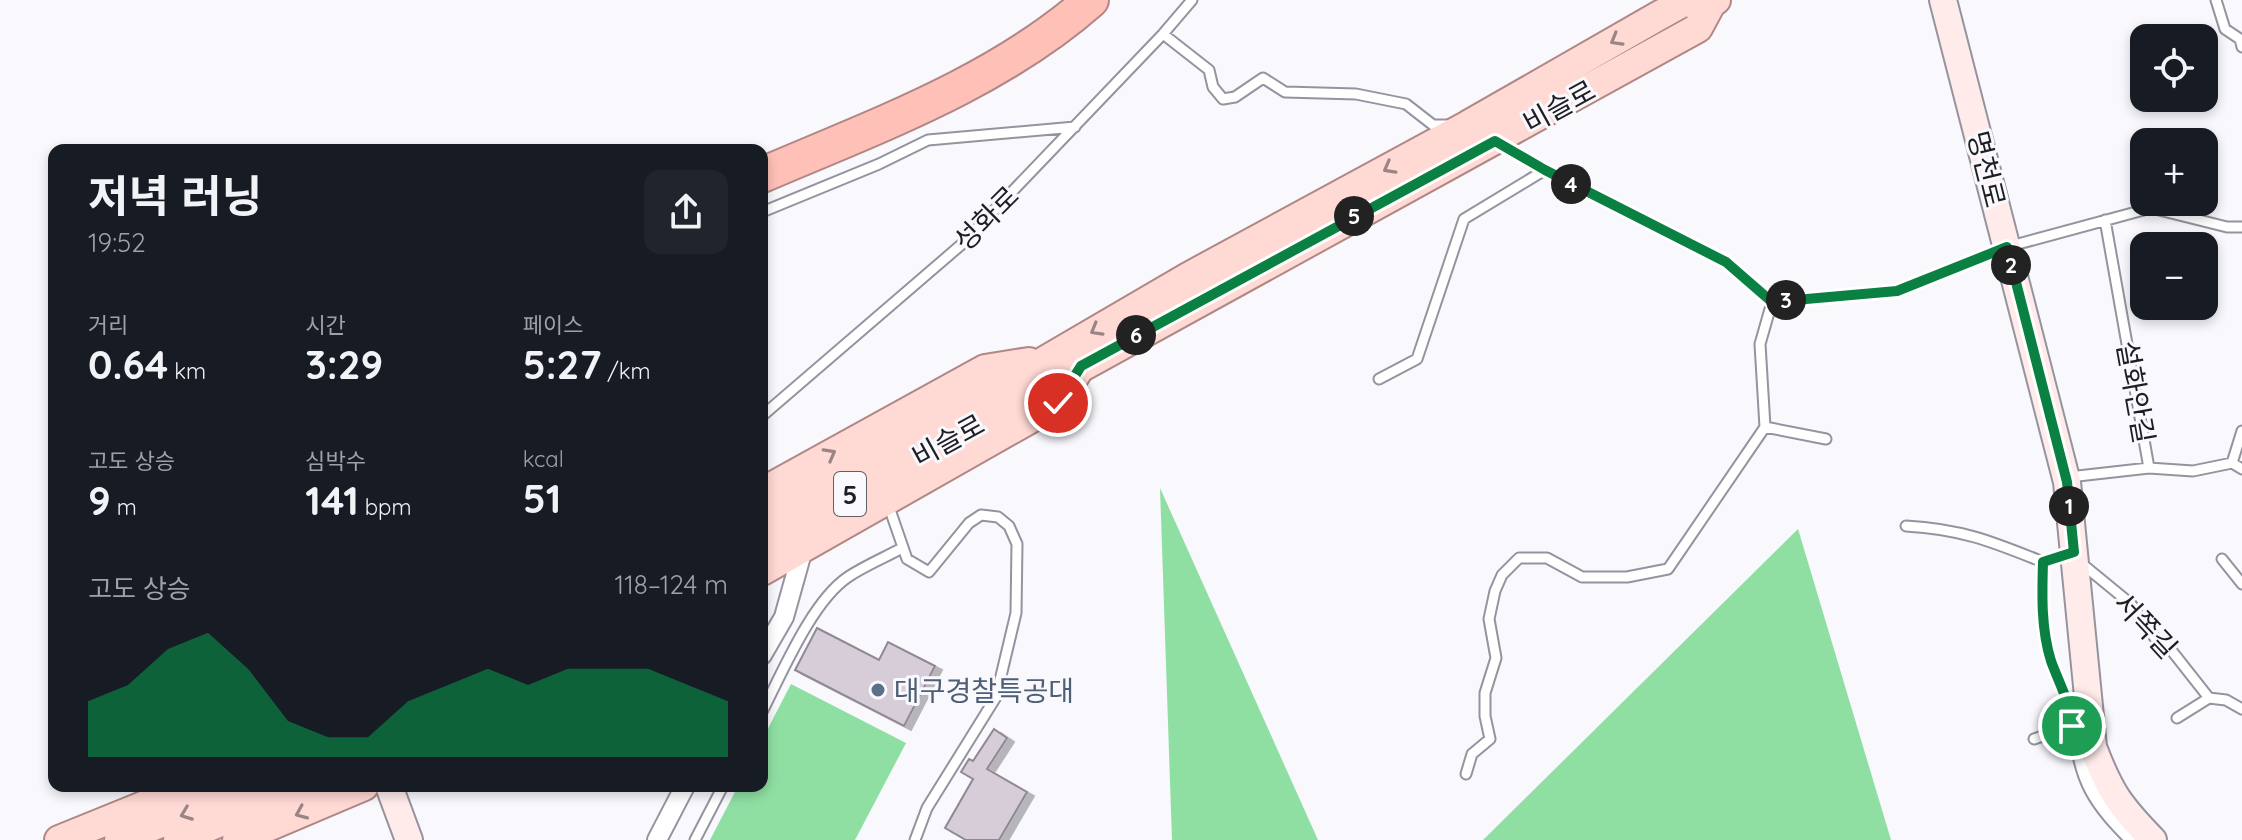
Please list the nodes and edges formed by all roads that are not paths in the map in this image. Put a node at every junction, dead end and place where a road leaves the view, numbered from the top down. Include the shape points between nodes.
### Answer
1 (1056, 0) edge
2 (1091, 0) edge
3 (1192, 0) edge
4 (1943, 0) edge
5 (2216, 0) edge
6 (1714, 1) edge
7 (1659, 8) edge
8 (1163, 34) junction
9 (2242, 47) edge
10 (1468, 125) junction
11 (1075, 127) junction
12 (1495, 141) junction
13 (768, 148) edge
14 (1545, 170) junction
15 (768, 172) edge
16 (768, 210) edge
17 (2105, 220) junction
18 (2242, 227) edge
19 (2007, 247) junction
20 (1772, 302) junction
21 (1044, 360) junction
22 (1081, 366) junction
23 (1379, 379) dead end
24 (768, 411) edge
25 (1765, 427) junction
26 (2242, 431) edge
27 (932, 438) junction
28 (1826, 439) dead end
29 (2232, 463) junction
30 (2149, 468) junction
31 (2242, 469) edge
32 (2066, 478) junction
33 (768, 489) edge
34 (887, 501) junction
35 (768, 517) edge
36 (1906, 526) dead end
37 (768, 539) edge
38 (902, 548) junction
39 (803, 549) junction
40 (2075, 555) junction
41 (2222, 559) dead end
42 (2043, 562) junction
43 (768, 568) edge
44 (2242, 584) edge
45 (768, 645) edge
46 (2209, 698) junction
47 (768, 701) edge
48 (2242, 709) edge
49 (2177, 718) dead end
50 (2034, 739) dead end
51 (1466, 774) dead end
52 (177, 792) edge
53 (237, 792) edge
54 (291, 792) edge
55 (350, 792) edge
56 (391, 792) edge
57 (682, 792) edge
58 (720, 792) edge
59 (59, 840) edge
60 (119, 840) edge
61 (178, 840) edge
62 (237, 840) edge
63 (409, 840) edge
64 (657, 840) edge
65 (695, 840) edge
66 (915, 840) edge
67 (2136, 840) edge
68 (2153, 840) edge

1 - 13 highway via 961,65
2 - 15 highway via 1062,26 968,85
3 - 8 lane, 성화로
4 - 19 street, 명천로
5 - 9 lane via 2225,29 2240,39
6 - 7 main road, 비슬로 / 5
6 - 12 main road, 비슬로 / 5 via 1698,28
7 -> 10 main road, 비슬로 / 5
8 - 10 lane via 1209,70 1223,99 1263,78 1285,92 1356,94 1406,104 1433,125
8 - 11 lane, 성화로
10 - 12 lane
10 -> 21 main road, 비슬로 / 5
11 - 16 lane via 928,140
11 - 24 lane, 성화로 via 962,244
12 - 14 lane
12 - 22 main road, 비슬로 / 5
14 - 20 lane via 1726,262
14 - 23 lane via 1464,219 1417,359
17 - 18 lane via 2151,208
17 - 19 lane
17 - 30 lane, 설화안길
19 - 20 lane via 1897,291
19 - 32 street, 명천로
20 - 25 lane via 1760,344
21 - 27 main road, 비슬로 / 5
33 -> 21 main road via 985,369
22 - 27 main road, 비슬로 / 5
22 - 34 main road via 1058,403
25 - 28 lane
25 - 51 lane via 1668,569 1627,577 1582,577 1547,558 1519,558 1502,575 1489,619 1496,658 1485,693 1490,739 1472,754
26 - 29 lane
27 - 35 main road, 비슬로 / 5
27 - 37 main road, 비슬로 / 5
29 - 30 lane, 설화안길 via 2193,471
29 - 31 lane
30 - 32 lane, 설화안길
32 - 40 street, 명천로
34 - 38 lane
34 - 39 main road
36 - 42 lane via 1976,536
38 - 47 lane via 833,589
38 - 66 lane via 907,559 929,572 981,515 998,517 1017,544 1016,613 996,697 927,808
39 - 43 main road
39 - 45 street via 784,617
40 - 42 lane
40 - 46 lane, 서쪽길 via 2131,604
40 - 67 street via 2065,572 2081,755 2106,810
40 - 68 street, 명천로 via 2093,747 2108,787
41 - 44 lane
42 - 50 lane via 2041,606 2048,646 2072,726
46 - 48 lane
46 - 49 lane
52 - 59 main road
53 -> 60 main road
54 - 61 main road
55 -> 62 main road
56 - 63 street
57 - 64 street
58 - 65 lane

